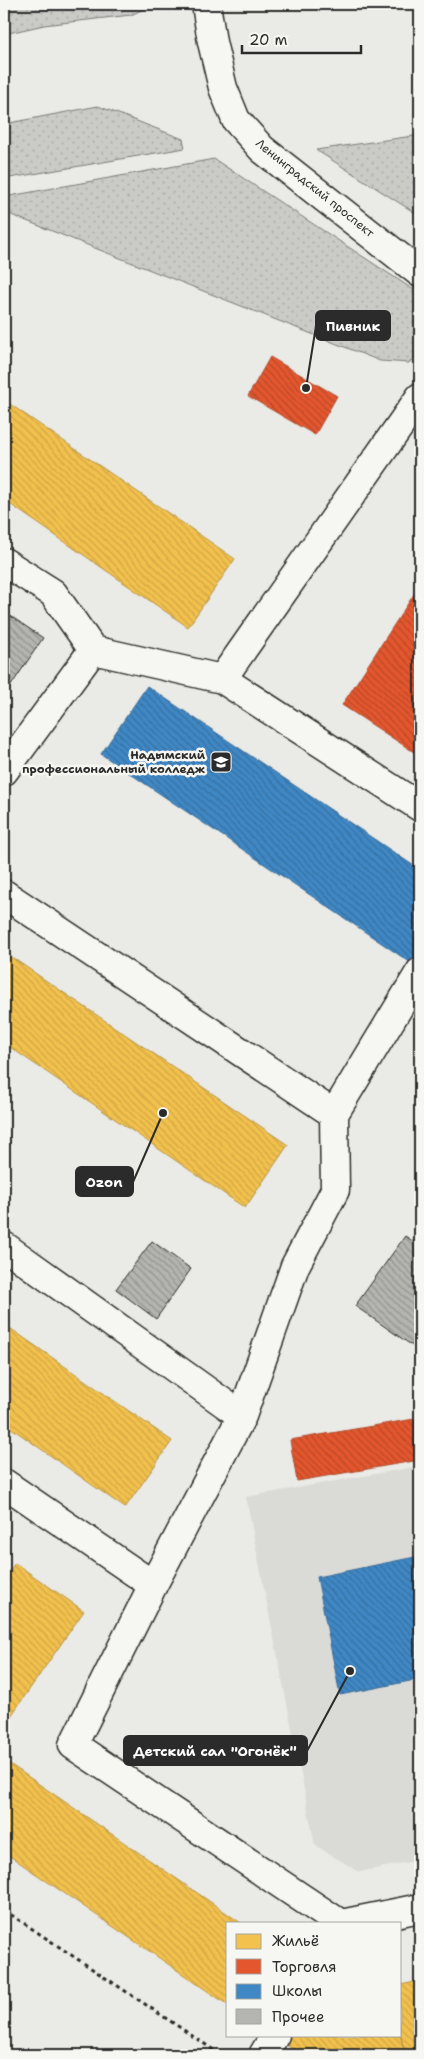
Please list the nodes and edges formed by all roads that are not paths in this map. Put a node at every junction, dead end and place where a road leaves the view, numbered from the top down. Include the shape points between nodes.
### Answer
1 (206, 4) edge
2 (420, 273) edge
3 (420, 397) edge
4 (4, 562) edge
5 (93, 650) junction
6 (222, 679) junction
7 (4, 771) edge
8 (420, 807) edge
9 (4, 894) edge
10 (420, 972) edge
11 (334, 1114) junction
12 (4, 1246) edge
13 (242, 1416) junction
14 (4, 1483) edge
15 (153, 1586) junction
16 (420, 1908) edge
17 (337, 1922) edge
18 (351, 1922) edge
19 (274, 2036) edge
20 (264, 2055) edge

1 - 2 street, Ленинградский проспект via 223,88 236,120 262,149
3 - 6 street
4 - 5 street via 52,593
5 - 6 street
5 - 7 street
6 - 8 street
9 - 11 street
10 - 11 street
11 - 13 street via 335,1190 295,1266
12 - 13 street
13 - 15 street
14 - 15 street
15 - 17 street via 73,1746
16 - 18 street
19 - 20 street

